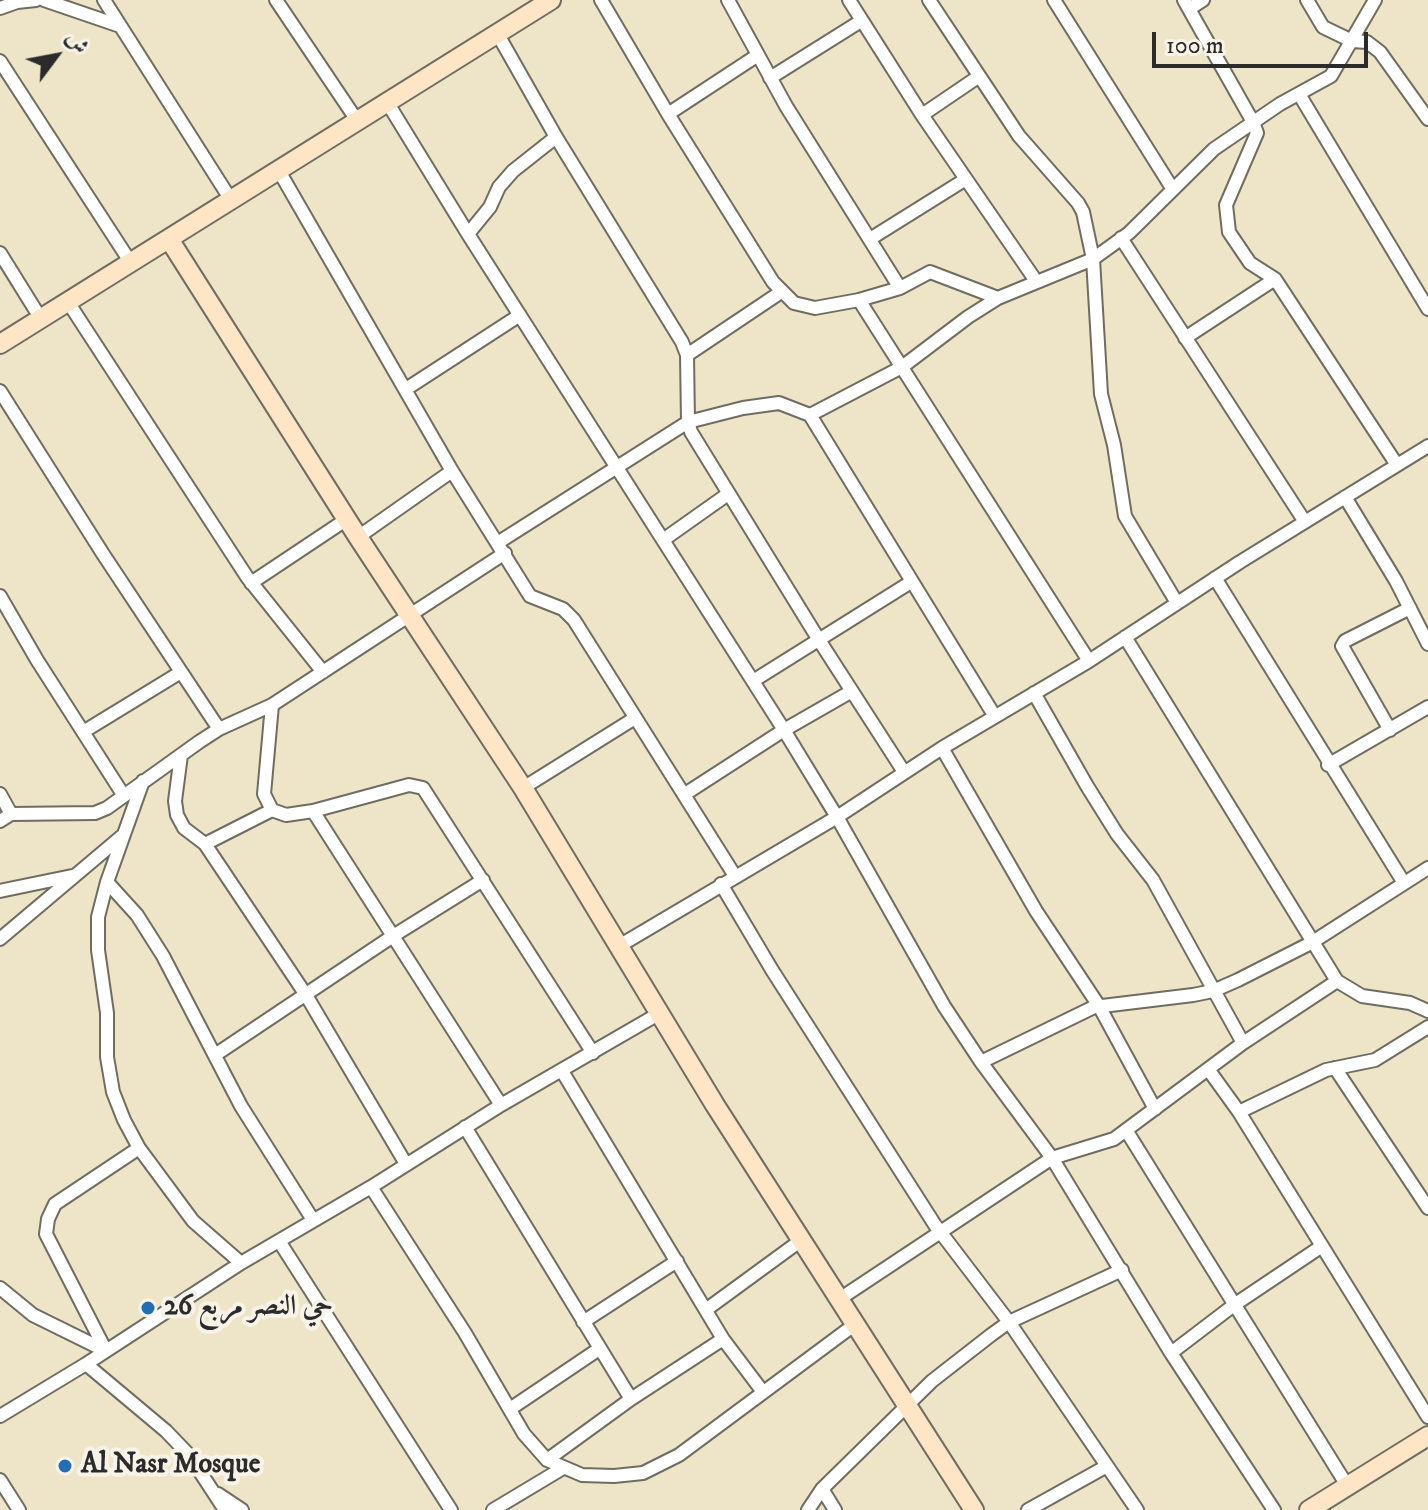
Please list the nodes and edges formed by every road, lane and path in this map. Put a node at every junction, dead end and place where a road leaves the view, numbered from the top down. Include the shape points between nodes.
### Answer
1 (36, 0) edge
2 (44, 0) edge
3 (104, 0) edge
4 (276, 0) edge
5 (551, 0) edge
6 (601, 0) edge
7 (728, 0) edge
8 (849, 0) edge
9 (929, 0) edge
10 (1054, 0) edge
11 (1203, 0) edge
12 (1307, 0) edge
13 (1375, 0) edge
14 (1187, 4) edge
15 (0, 8) edge
16 (861, 21) junction
17 (120, 26) junction
18 (497, 33) junction
19 (1352, 41) junction
20 (758, 55) junction
21 (0, 61) edge
22 (978, 77) junction
23 (770, 78) junction
24 (1299, 94) junction
25 (387, 102) junction
26 (668, 114) junction
27 (922, 115) junction
28 (1428, 119) edge
29 (358, 122) junction
30 (1253, 122) junction
31 (556, 137) junction
32 (279, 171) junction
33 (966, 179) junction
34 (1172, 188) junction
35 (231, 200) junction
36 (468, 234) junction
37 (1121, 238) junction
38 (169, 239) junction
39 (870, 239) junction
40 (0, 253) edge
41 (1093, 259) junction
42 (131, 263) junction
43 (1275, 279) junction
44 (1036, 281) junction
45 (900, 288) junction
46 (781, 292) junction
47 (998, 298) junction
48 (859, 300) junction
49 (68, 302) junction
50 (1428, 309) edge
51 (520, 315) junction
52 (41, 319) junction
53 (1185, 338) junction
54 (0, 344) edge
55 (687, 355) junction
56 (902, 367) junction
57 (406, 389) junction
58 (0, 391) edge
59 (810, 415) junction
60 (688, 422) junction
61 (1428, 446) edge
62 (1397, 465) junction
63 (617, 468) junction
64 (452, 471) junction
65 (728, 494) junction
66 (1345, 497) junction
67 (347, 519) junction
68 (1305, 522) junction
69 (358, 537) junction
70 (663, 540) junction
71 (502, 547) junction
72 (1215, 578) junction
73 (911, 582) junction
74 (251, 583) junction
75 (0, 596) edge
76 (1177, 603) junction
77 (1410, 608) junction
78 (411, 615) junction
79 (1125, 637) junction
80 (819, 640) junction
81 (1428, 644) edge
82 (1089, 661) junction
83 (181, 672) junction
84 (323, 672) junction
85 (753, 681) junction
86 (852, 691) junction
87 (1034, 693) junction
88 (272, 705) junction
89 (1428, 707) edge
90 (994, 715) junction
91 (635, 718) junction
92 (219, 729) junction
93 (784, 730) junction
94 (1390, 730) junction
95 (83, 732) junction
96 (942, 748) junction
97 (181, 755) junction
98 (1328, 765) junction
99 (904, 772) junction
100 (143, 781) junction
101 (523, 788) junction
102 (0, 794) edge
103 (685, 794) junction
104 (124, 796) junction
105 (272, 810) junction
106 (313, 811) junction
107 (837, 817) junction
108 (6, 818) edge
109 (125, 834) junction
110 (205, 844) junction
111 (1428, 868) edge
112 (75, 876) junction
113 (735, 876) junction
114 (483, 880) junction
115 (107, 882) junction
116 (1404, 883) junction
117 (721, 884) junction
118 (0, 891) edge
119 (393, 936) junction
120 (0, 939) edge
121 (1311, 943) junction
122 (619, 946) junction
123 (1337, 981) junction
124 (1213, 991) junction
125 (306, 995) junction
126 (1099, 1006) junction
127 (1426, 1006) edge
128 (660, 1013) junction
129 (1428, 1027) edge
130 (1243, 1043) junction
131 (593, 1053) junction
132 (215, 1055) junction
133 (981, 1062) junction
134 (1335, 1068) junction
135 (1208, 1069) junction
136 (562, 1071) junction
137 (501, 1105) junction
138 (1155, 1109) junction
139 (1239, 1112) junction
140 (465, 1127) junction
141 (1126, 1130) junction
142 (139, 1148) junction
143 (1052, 1158) junction
144 (406, 1164) junction
145 (371, 1187) junction
146 (1428, 1208) edge
147 (313, 1220) junction
148 (941, 1233) junction
149 (279, 1241) junction
150 (800, 1241) junction
151 (1322, 1246) junction
152 (677, 1261) junction
153 (241, 1263) junction
154 (1122, 1270) junction
155 (0, 1288) edge
156 (838, 1300) junction
157 (1234, 1305) junction
158 (707, 1309) junction
159 (583, 1322) junction
160 (1009, 1322) junction
161 (854, 1325) junction
162 (723, 1339) junction
163 (599, 1349) junction
164 (106, 1351) junction
165 (1171, 1353) junction
166 (86, 1364) junction
167 (763, 1392) junction
168 (631, 1399) junction
169 (907, 1407) junction
170 (510, 1409) junction
171 (0, 1416) edge
172 (1428, 1417) edge
173 (1428, 1436) edge
174 (547, 1460) junction
175 (1107, 1466) junction
176 (563, 1468) junction
177 (0, 1480) edge
178 (1348, 1487) junction
179 (822, 1489) junction
180 (215, 1492) junction
181 (19, 1510) edge
182 (225, 1510) edge
183 (242, 1510) edge
184 (451, 1510) edge
185 (493, 1510) edge
186 (808, 1510) edge
187 (835, 1510) edge
188 (974, 1510) edge
189 (1028, 1510) edge
190 (1137, 1510) edge
191 (1274, 1510) edge
192 (1309, 1510) edge

1 - 15 street
2 - 17 street
3 - 17 street
4 - 29 street
5 - 18 street
6 - 26 street
7 - 20 street
8 - 16 street
9 - 22 street
10 - 34 street
11 - 14 street
12 - 19 street via 1323,27
13 - 19 street
14 - 30 street
16 - 23 street
16 - 27 street
17 - 35 street
18 - 25 street
18 - 31 street
19 - 24 street via 1331,76
19 - 28 street via 1367,42 1380,52
20 - 23 street
20 - 26 street
21 - 42 street
22 - 27 street
22 - 41 street via 1029,150 1078,203
23 - 39 street
24 - 30 street
24 - 50 street
25 - 29 street
25 - 36 street
26 - 46 street
27 - 33 street
29 - 32 street
30 - 34 street
30 - 43 street via 1256,138 1226,205 1226,223 1250,263
31 - 36 street via 513,171
31 - 55 street
32 - 35 street
32 - 57 street
33 - 39 street
33 - 44 street
34 - 37 street
35 - 38 street
36 - 51 street
37 - 41 street
37 - 53 street
38 - 42 street
38 - 67 street
39 - 45 street
40 - 52 street
41 - 44 street
41 - 76 street via 1101,394 1125,516
42 - 49 street
43 - 53 street
43 - 62 street
44 - 47 street
45 - 47 street via 933,272
45 - 48 street
46 - 48 street via 794,303 815,308
46 - 55 street
47 - 56 street
48 - 56 street
49 - 52 street
49 - 74 street
51 - 57 street
51 - 63 street
52 - 54 street
53 - 68 street
55 - 60 street
56 - 59 street
56 - 82 street
57 - 64 street
58 - 83 street
59 - 60 street via 779,403
59 - 73 street
60 - 63 street
60 - 65 street
61 - 62 street
62 - 66 street
63 - 70 street
63 - 71 street
64 - 69 street
64 - 71 street
65 - 70 street
65 - 80 street
66 - 68 street
66 - 77 street
67 - 69 street
67 - 74 street
68 - 72 street
69 - 78 street
70 - 85 street
71 - 78 street
71 - 91 street via 530,596 563,609 574,620
72 - 76 street
72 - 98 street
73 - 80 street
73 - 90 street
74 - 84 street
75 - 95 street
76 - 79 street
77 - 81 street
77 - 94 street via 1342,646
78 - 84 street
78 - 101 street
79 - 82 street
79 - 121 street
80 - 85 street
80 - 86 street
82 - 87 street
83 - 92 street
83 - 95 street
84 - 88 street
85 - 93 street
86 - 93 street
86 - 99 street
87 - 90 street
87 - 124 street via 1117,834 1153,880
88 - 92 street
88 - 105 street via 264,794
89 - 94 street
90 - 96 street
91 - 101 street
91 - 103 street
92 - 97 street
93 - 103 street
93 - 107 street
94 - 98 street
95 - 104 street
96 - 99 street
96 - 126 street via 1036,911
97 - 100 street
97 - 110 street via 177,815
98 - 116 street
99 - 107 street
100 - 104 street
100 - 109 street
101 - 122 street
102 - 108 street
103 - 113 street
104 - 108 street via 95,813
105 - 106 street via 286,815
105 - 110 street
106 - 114 street via 418,785
106 - 119 street
107 - 113 street
107 - 133 street
109 - 112 street
109 - 115 street
110 - 125 street
111 - 116 street
112 - 118 street
112 - 120 street
113 - 117 street
114 - 119 street
114 - 131 street
115 - 132 street via 137,915 163,956
115 - 142 street via 98,917 107,1057 113,1092
116 - 121 street
117 - 122 street
117 - 148 street
119 - 125 street
119 - 137 street
121 - 123 street
121 - 124 street
122 - 128 street
123 - 127 street via 1362,996
123 - 130 street
124 - 126 street
124 - 130 street
125 - 132 street
125 - 144 street
126 - 133 street
126 - 138 street
128 - 131 street
128 - 150 street
129 - 134 street via 1375,1060
130 - 135 street
131 - 136 street
132 - 147 street
133 - 143 street
134 - 139 street
134 - 146 street
135 - 138 street
135 - 139 street
136 - 137 street
136 - 152 street
137 - 140 street
138 - 141 street
139 - 151 street
140 - 144 street
140 - 159 street
141 - 143 street via 1105,1143
141 - 157 street
142 - 153 street via 193,1221
142 - 164 street via 55,1204 48,1219 46,1234
143 - 148 street
143 - 154 street
144 - 145 street
145 - 147 street
145 - 170 street
147 - 149 street
148 - 156 street
148 - 160 street
149 - 153 street
149 - 184 street
150 - 156 street
150 - 158 street
151 - 157 street
151 - 172 street
152 - 158 street
152 - 159 street
153 - 164 street
154 - 160 street
154 - 165 street
155 - 164 street via 33,1315
156 - 161 street
157 - 165 street
157 - 178 street
158 - 162 street
159 - 163 street
160 - 169 street
160 - 175 street
161 - 167 street
161 - 169 street
162 - 167 street
162 - 168 street
163 - 168 street
163 - 170 street
164 - 166 street
165 - 191 street
166 - 171 street
166 - 180 street via 166,1431
167 - 176 street via 679,1455 643,1473 582,1475
168 - 174 street
169 - 179 street
169 - 188 street
170 - 174 street
173 - 178 street
174 - 176 street
175 - 189 street
175 - 190 street
176 - 185 street
177 - 181 street
178 - 192 street
179 - 186 street
179 - 187 street
180 - 182 street
180 - 183 street

